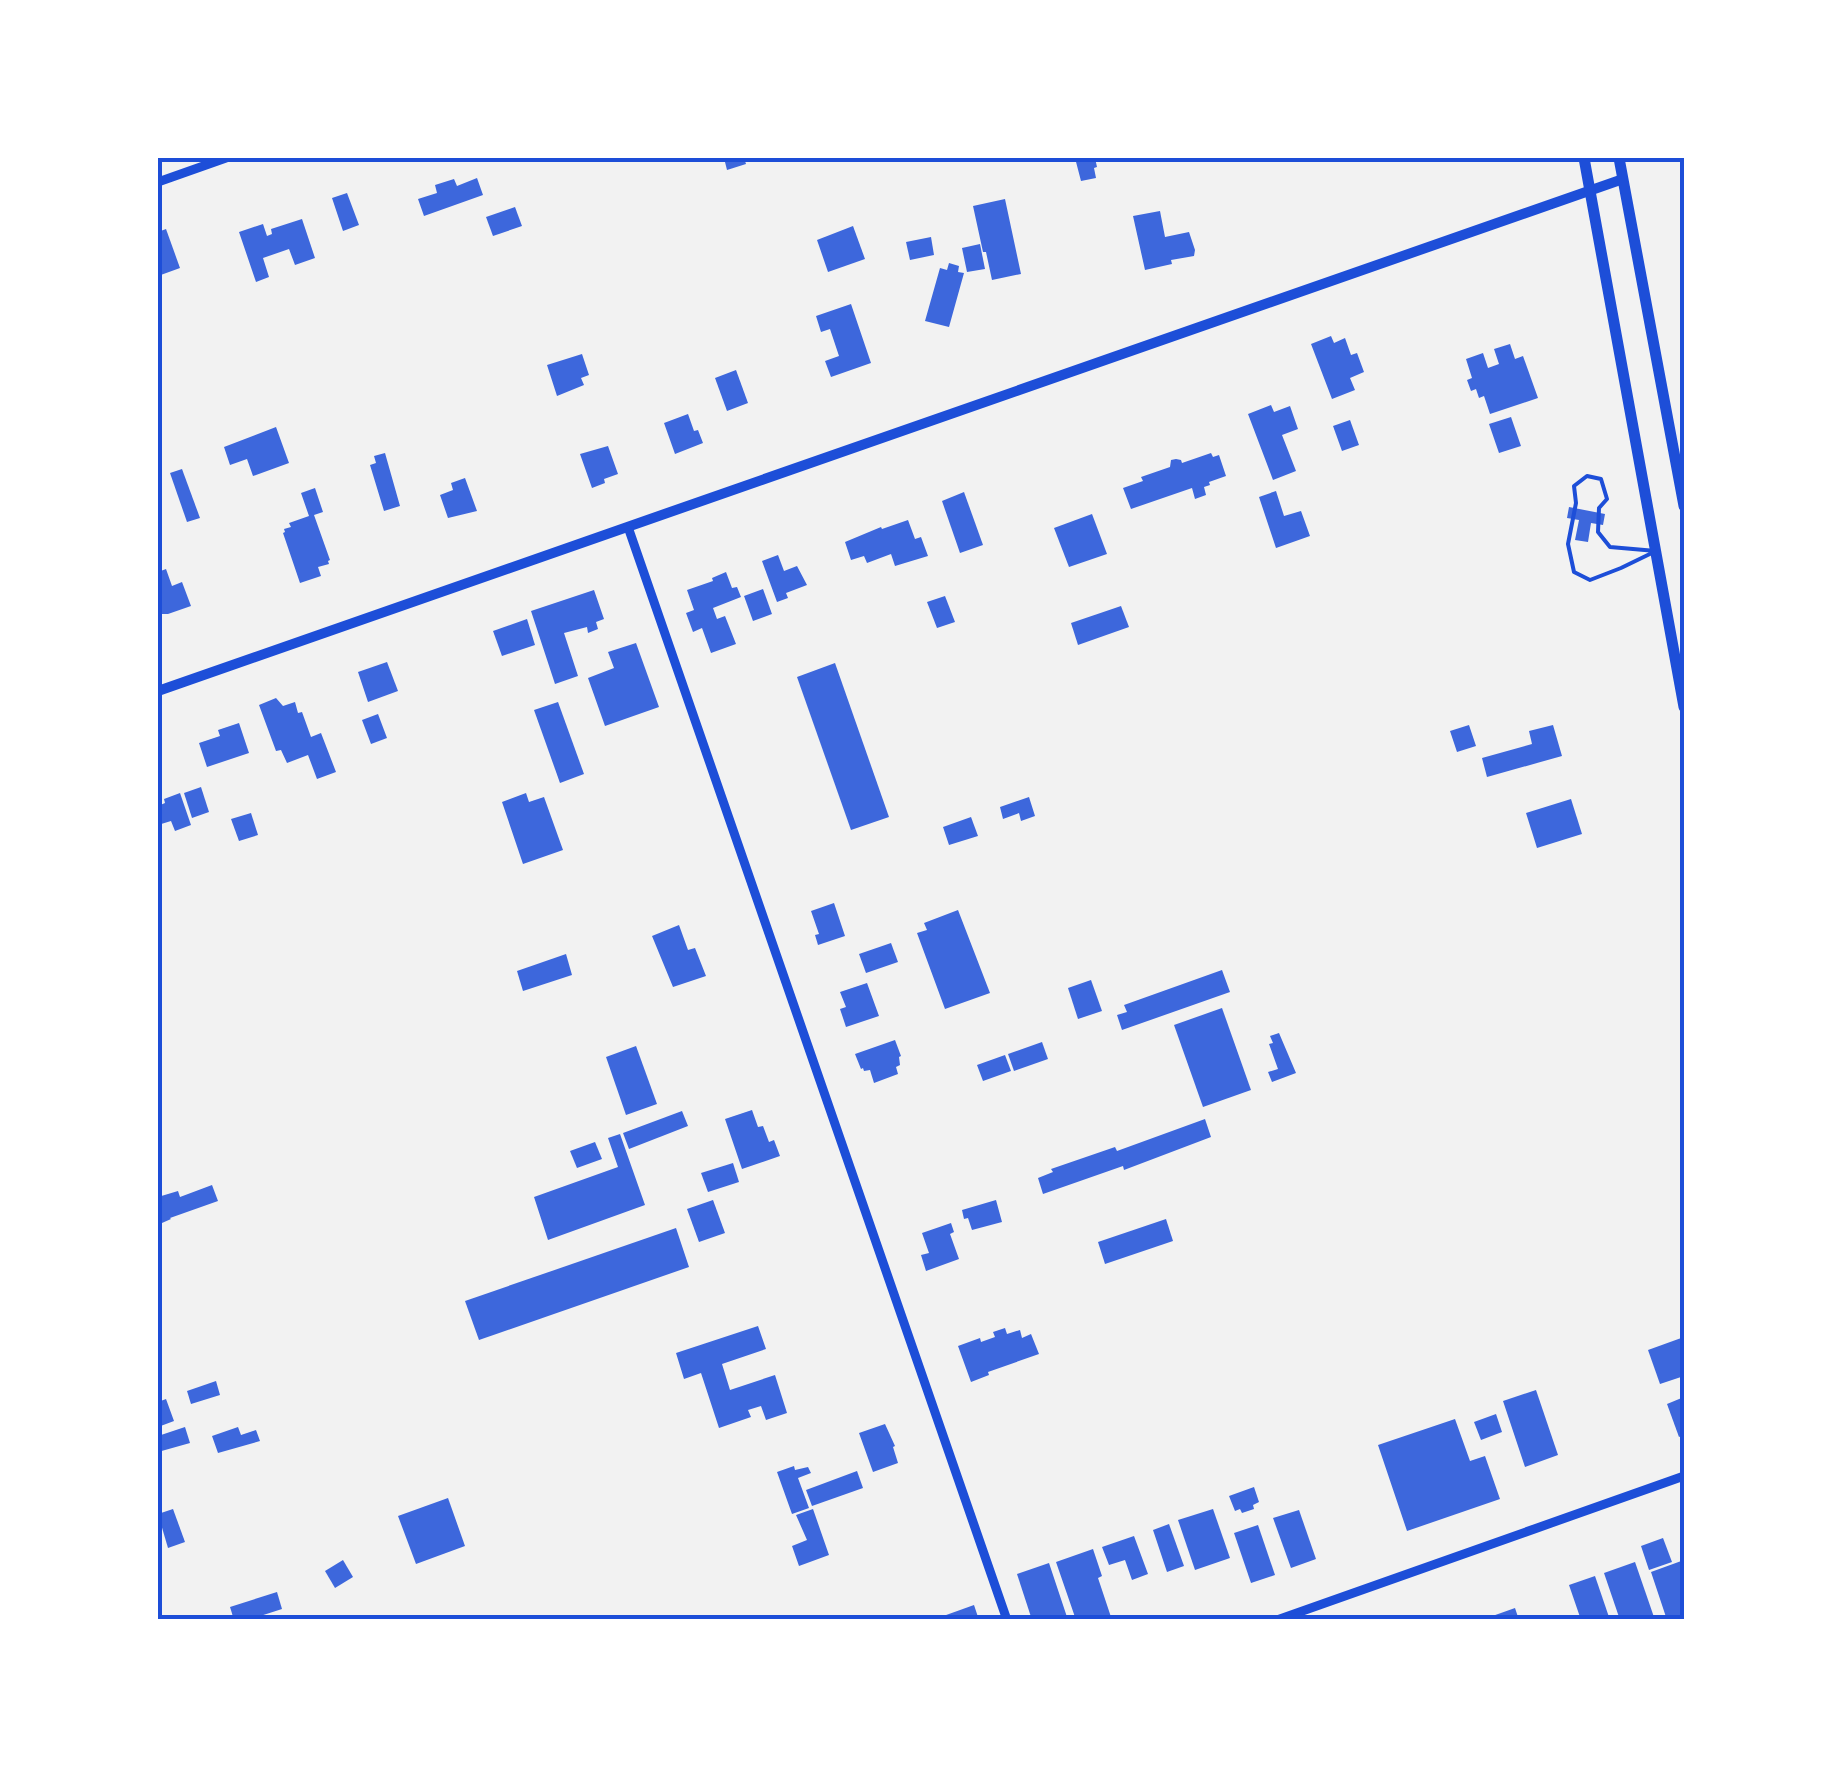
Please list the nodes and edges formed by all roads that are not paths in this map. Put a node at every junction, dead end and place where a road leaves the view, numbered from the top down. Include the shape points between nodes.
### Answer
1 (226, 158) edge
2 (1584, 158) edge
3 (1619, 158) edge
4 (1623, 179) junction
5 (158, 182) edge
6 (1590, 190) junction
7 (1684, 506) edge
8 (628, 526) junction
9 (1656, 551) junction
10 (158, 692) edge
11 (1684, 707) edge
12 (1684, 1476) edge
13 (1007, 1620) edge
14 (1277, 1620) edge

1 - 5 street
2 - 6 main road
3 - 4 main road
4 - 6 street
4 - 7 main road
6 - 8 street
6 - 9 main road
8 - 10 street
8 - 13 street
9 - 9 lane via 1590,580 1574,572 1568,544 1574,486 1587,476 1601,479 1607,498 1599,508 1598,532 1610,547
9 - 11 main road
12 - 14 street

